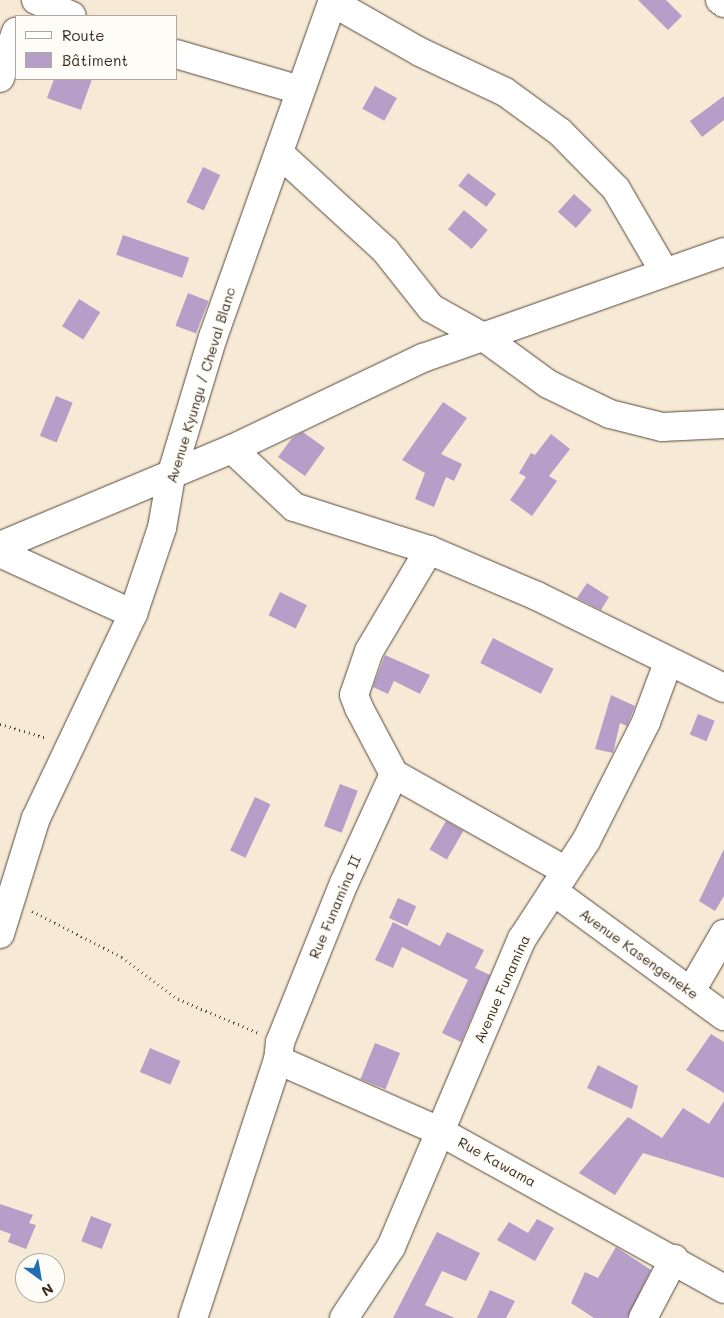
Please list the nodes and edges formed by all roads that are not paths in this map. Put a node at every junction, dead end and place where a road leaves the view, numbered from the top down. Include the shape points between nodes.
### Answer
1 (26, 0) edge
2 (36, 0) edge
3 (720, 0) edge
4 (332, 1) edge
5 (724, 3) edge
6 (21, 15) edge
7 (70, 15) edge
8 (15, 35) edge
9 (178, 55) edge
10 (0, 78) edge
11 (300, 90) junction
12 (279, 153) junction
13 (724, 252) edge
14 (664, 271) junction
15 (485, 338) junction
16 (724, 424) edge
17 (232, 449) junction
18 (171, 476) junction
19 (0, 546) edge
20 (429, 550) junction
21 (0, 553) edge
22 (133, 614) junction
23 (668, 664) junction
24 (724, 688) edge
25 (394, 774) junction
26 (559, 881) junction
27 (0, 934) edge
28 (724, 934) edge
29 (691, 991) junction
30 (724, 1016) edge
31 (279, 1051) junction
32 (438, 1130) junction
33 (674, 1259) junction
34 (724, 1289) edge
35 (193, 1318) edge
36 (344, 1318) edge
37 (643, 1318) edge

1 - 6 street
2 - 7 street
3 - 5 street
4 - 11 street, Avenue Kyungu / Cheval Blanc
4 - 14 street via 420,52 505,92 560,132 616,189
8 - 10 street
9 - 11 street
11 - 12 street, Avenue Kyungu / Cheval Blanc
12 - 15 street via 385,250 431,308
12 - 18 street, Avenue Kyungu / Cheval Blanc via 212,337
13 - 14 street
14 - 15 street
15 - 16 street via 548,384 610,414 662,427
15 - 17 street via 423,358
17 - 18 street
17 - 20 street via 294,506
18 - 19 street
18 - 22 street, Avenue Kyungu / Cheval Blanc via 162,528
20 - 23 street via 537,596
20 - 25 street via 368,651 354,695
21 - 22 street
22 - 27 street, Avenue Kyungu / Cheval Blanc via 36,818
23 - 24 street
23 - 26 street, Avenue Funamina via 646,722
25 - 26 street, Avenue Kasengeneke
25 - 31 street, Rue Funamina II
26 - 29 street, Avenue Kasengeneke
26 - 32 street, Avenue Funamina via 522,940
28 - 29 street
29 - 30 street, Avenue Kasengeneke
31 - 32 street, Rue Kawama
31 - 35 street, Rue Funamina II
32 - 33 street, Rue Kawama
32 - 36 street, Avenue Funamina via 391,1246
33 - 34 street, Rue Kawama
33 - 37 street

